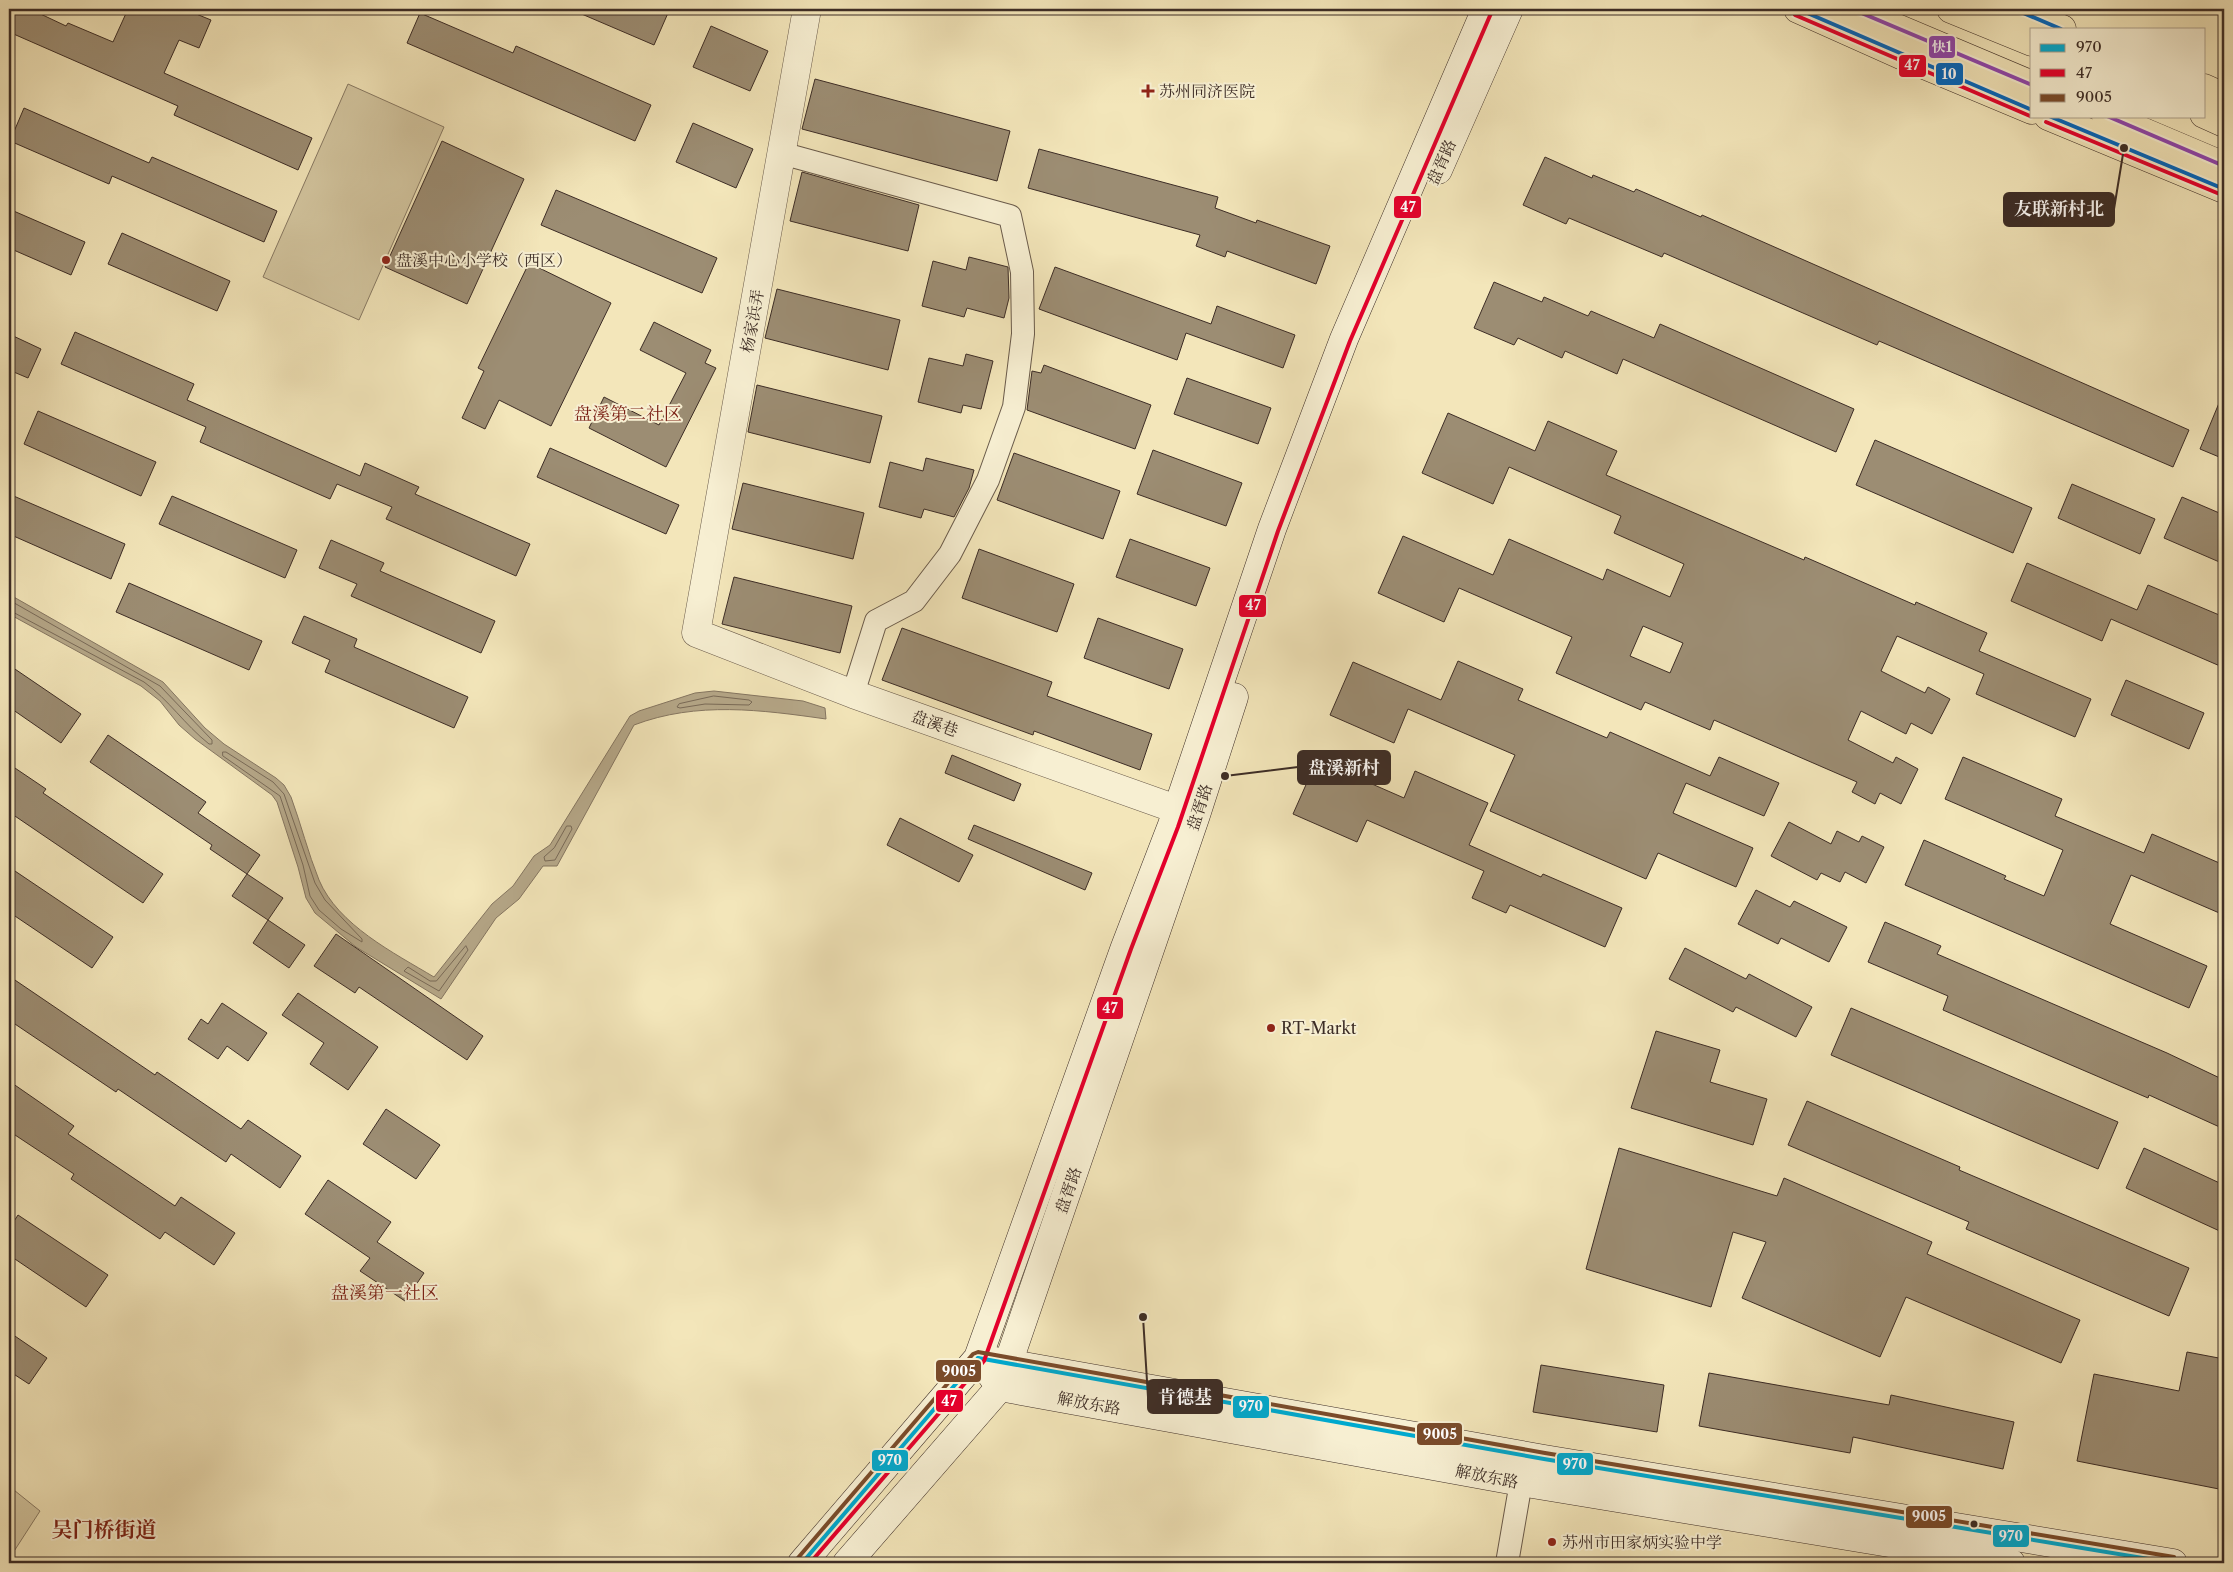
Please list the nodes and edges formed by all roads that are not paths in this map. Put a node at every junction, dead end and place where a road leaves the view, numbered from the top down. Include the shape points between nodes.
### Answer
1 (807, 9) edge
2 (1486, 9) edge
3 (1509, 9) edge
4 (1798, 9) edge
5 (1852, 9) edge
6 (1952, 9) edge
7 (2014, 9) edge
8 (2060, 28) edge
9 (2030, 41) edge
10 (2030, 84) edge
11 (2215, 95) edge
12 (2030, 109) edge
13 (2053, 118) edge
14 (2111, 118) edge
15 (2224, 123) edge
16 (781, 154) junction
17 (2224, 166) edge
18 (2224, 189) edge
19 (696, 633) joint
20 (853, 694) junction
21 (1176, 809) junction
22 (978, 1358) junction
23 (1004, 1375) junction
24 (1521, 1482) junction
25 (802, 1563) edge
26 (847, 1563) edge
27 (1507, 1563) edge
28 (2011, 1563) edge
29 (2172, 1563) edge

1 - 16 main road, 杨家浜弄
2 - 21 main road, 盘胥路 via 1341,348 1272,529
3 - 23 main road, 盘胥路 via 1359,347 1284,540 1196,816
4 - 12 main road
5 - 10 main road
6 - 9 main road
7 - 8 main road
11 - 15 main road
13 - 18 main road
14 - 17 main road
16 - 19 main road, 杨家浜弄
16 - 20 street via 1010,216 1022,272 1023,334 1014,407 988,480 950,554 914,600 876,621
19 - 20 main road, 盘溪巷
20 - 21 main road, 盘溪巷
21 - 22 main road, 盘胥路
22 - 23 main road
22 - 25 main road, 盘胥路
23 - 24 main road, 解放东路
23 - 26 main road, 盘胥路
23 - 29 main road, 解放东路 via 1544,1459
24 - 27 street
24 - 28 main road, 解放东路

